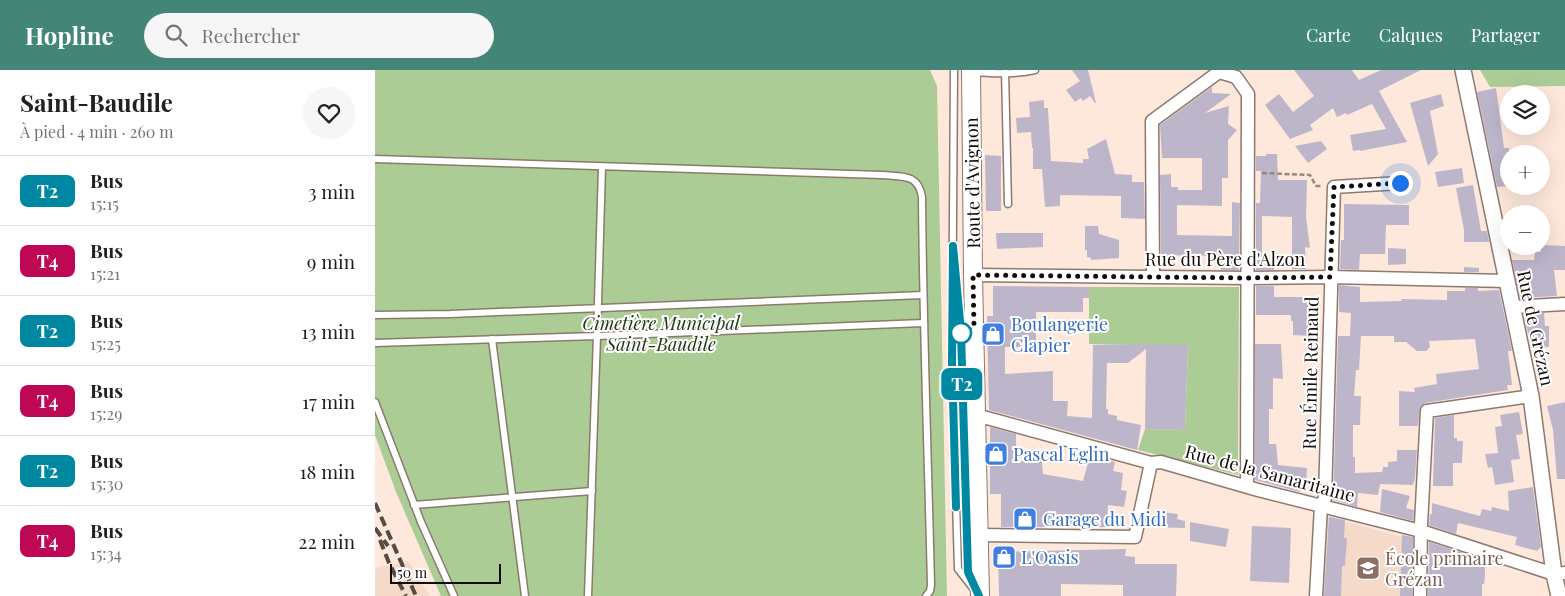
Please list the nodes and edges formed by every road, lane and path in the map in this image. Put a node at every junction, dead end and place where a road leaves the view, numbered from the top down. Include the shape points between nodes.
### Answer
1 (1035, 70) edge
2 (1463, 70) edge
3 (965, 71) edge
4 (1005, 72) edge
5 (375, 159) edge
6 (602, 166) junction
7 (1248, 173) junction
8 (1400, 183) dead end
9 (1334, 187) junction
10 (1008, 204) dead end
11 (953, 246) junction
12 (973, 275) junction
13 (1153, 276) junction
14 (1330, 277) junction
15 (1247, 278) junction
16 (1506, 281) junction
17 (923, 295) junction
18 (1565, 304) edge
19 (1512, 307) junction
20 (598, 308) junction
21 (375, 315) edge
22 (923, 322) junction
23 (597, 336) junction
24 (492, 339) junction
25 (375, 343) edge
26 (1531, 396) junction
27 (375, 402) edge
28 (976, 415) junction
29 (1151, 463) junction
30 (1247, 486) junction
31 (592, 491) junction
32 (512, 497) junction
33 (414, 505) junction
34 (1321, 506) junction
35 (1421, 531) junction
36 (979, 535) junction
37 (1559, 573) edge
38 (454, 596) edge
39 (525, 596) edge
40 (588, 596) edge
41 (926, 596) edge
42 (979, 596) edge
43 (1315, 596) edge
44 (1420, 596) edge
45 (1559, 596) edge

1 - 4 lane
2 - 16 street, Rue de Grézan
3 - 4 lane
3 - 11 lane
3 - 12 main road, Route d'Avignon
4 - 10 lane
5 - 6 lane
6 - 17 lane via 882,175 912,179 920,187 921,197
6 - 20 lane
7 - 9 path via 1310,175 1316,186
7 - 13 street via 1248,94 1236,77 1219,72 1152,121
7 - 15 street
8 - 9 street
9 - 14 street, Rue Émile Reinaud
11 - 42 lane via 961,332 968,572
11 - 42 lane via 957,569
12 - 13 street, Rue du Père d'Alzon
12 - 28 main road, Route d'Avignon
13 - 15 street, Rue du Père d'Alzon
14 - 15 street, Rue du Père d'Alzon
14 - 16 street, Rue du Père d'Alzon
14 - 34 street, Rue Émile Reinaud via 1325,498
15 - 30 street
16 - 19 street, Rue de Grézan
17 - 20 lane
17 - 22 lane
18 - 19 street
19 - 26 street, Rue de Grézan
20 - 21 lane
20 - 23 lane
22 - 23 lane
22 - 41 lane via 931,585
23 - 24 lane
23 - 31 lane
24 - 25 lane
24 - 32 lane
26 - 35 street via 1427,411
26 - 37 street, Rue de Grézan
27 - 33 lane
28 - 29 street, Rue de la Samaritaine
28 - 36 main road, Route d'Avignon
29 - 30 street, Rue de la Samaritaine via 1161,462
29 - 36 street via 1135,537
30 - 34 street, Rue de la Samaritaine
31 - 32 lane
31 - 40 lane
32 - 33 lane
32 - 39 lane
33 - 38 lane
34 - 35 street, Rue de la Samaritaine
34 - 43 street, Rue Émile Reinaud
35 - 37 street, Rue de la Samaritaine
35 - 44 street
36 - 42 main road, Route d'Avignon
37 - 45 street, Rue de Grézan

